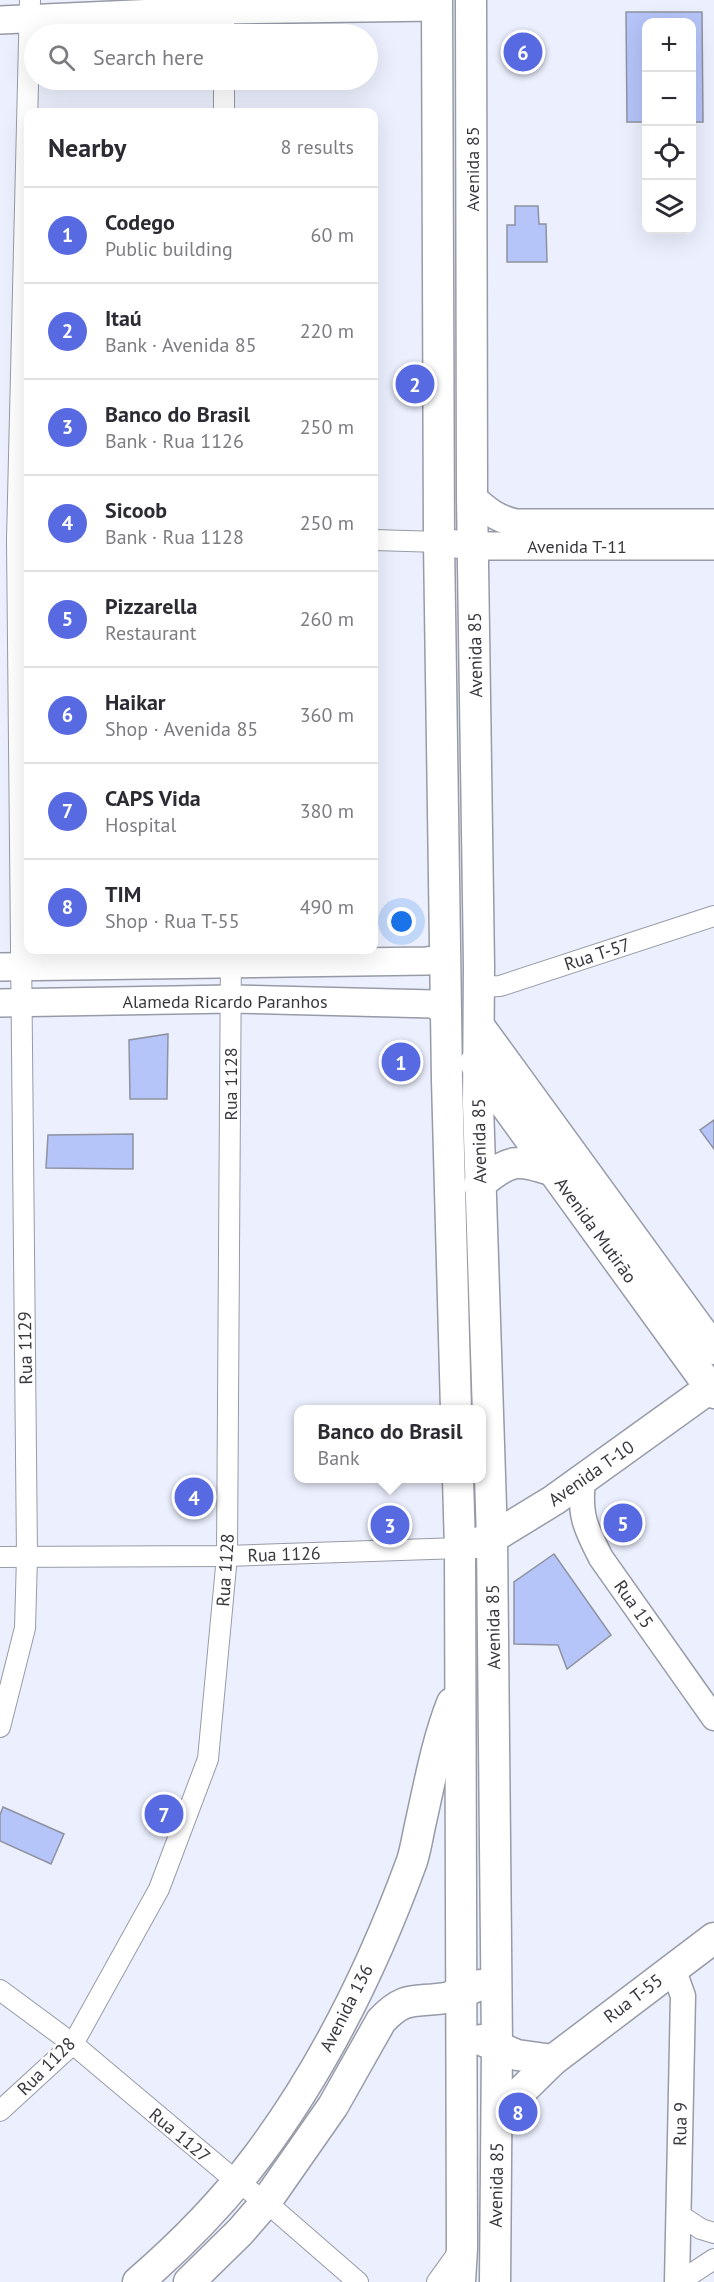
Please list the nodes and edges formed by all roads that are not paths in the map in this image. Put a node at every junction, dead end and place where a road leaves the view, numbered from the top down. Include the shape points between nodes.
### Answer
1 (471, 0) edge
2 (445, 2) edge
3 (30, 9) edge
4 (224, 15) edge
5 (0, 20) edge
6 (30, 24) edge
7 (28, 90) edge
8 (224, 90) edge
9 (27, 108) edge
10 (224, 108) edge
11 (24, 221) edge
12 (473, 300) junction
13 (472, 498) junction
14 (714, 523) edge
15 (15, 540) edge
16 (378, 540) edge
17 (439, 542) junction
18 (474, 546) junction
19 (714, 546) edge
20 (441, 616) junction
21 (714, 916) edge
22 (446, 954) junction
23 (231, 957) edge
24 (11, 967) edge
25 (479, 987) junction
26 (231, 999) junction
27 (11, 1003) edge
28 (447, 1013) junction
29 (479, 1026) junction
30 (478, 1068) junction
31 (554, 1172) junction
32 (479, 1185) junction
33 (714, 1349) edge
34 (713, 1389) edge
35 (456, 1405) edge
36 (492, 1475) junction
37 (583, 1479) junction
38 (458, 1483) edge
39 (555, 1500) junction
40 (492, 1538) junction
41 (460, 1548) junction
42 (227, 1556) junction
43 (0, 1557) edge
44 (27, 1557) junction
45 (459, 1683) junction
46 (714, 1718) edge
47 (0, 1727) edge
48 (714, 1938) edge
49 (673, 1968) junction
50 (496, 1978) junction
51 (0, 1990) edge
52 (462, 1992) junction
53 (410, 2001) junction
54 (462, 2030) junction
55 (73, 2044) junction
56 (497, 2047) junction
57 (553, 2060) junction
58 (0, 2111) edge
59 (496, 2115) junction
60 (237, 2182) junction
61 (266, 2202) junction
62 (678, 2214) junction
63 (714, 2233) edge
64 (462, 2248) junction
65 (714, 2259) edge
66 (138, 2282) edge
67 (189, 2282) edge
68 (358, 2282) edge
69 (437, 2282) edge
70 (460, 2282) edge
71 (495, 2282) edge
72 (678, 2282) edge

1 - 12 main road, Avenida 85
2 - 4 main road
2 - 12 main road via 462,272
2 - 17 main road, Avenida 85
3 - 4 main road
3 - 5 main road
3 - 6 street, Rua 1129
7 - 9 street, Rua 1129
8 - 10 street
11 - 15 street, Rua 1129
12 - 13 main road, Avenida 85
13 - 14 main road, Avenida T-11 via 491,514 516,523
13 - 17 main road
13 - 18 main road, Avenida 85
15 - 24 street, Rua 1129
16 - 17 street
17 - 18 main road, Avenida T-11
17 - 20 main road, Avenida 85
18 - 19 main road, Avenida T-11
18 - 25 main road, Avenida 85
20 - 22 main road, Avenida 85
20 - 30 main road via 460,637 466,1048
21 - 25 street, Rua T-57 via 500,986
22 - 23 main road, Alameda Ricardo Paranhos via 426,961
22 - 28 main road, Avenida 85
23 - 24 main road, Alameda Ricardo Paranhos
23 - 26 street, Rua 1128
24 - 27 street, Rua 1129
25 - 29 main road, Avenida 85
26 - 27 main road, Alameda Ricardo Paranhos
26 - 28 main road, Alameda Ricardo Paranhos via 432,1004
26 - 42 street, Rua 1128
27 - 44 street, Rua 1129
28 - 35 main road, Avenida 85
29 - 30 main road, Avenida 85
29 - 33 main road, Avenida Mutirão
30 - 31 main road, Avenida Mutirão
30 - 32 main road, Avenida 85
31 - 32 main road via 523,1161 496,1171
31 - 34 main road, Avenida Mutirão
32 - 36 main road, Avenida 85
34 - 37 main road, Avenida T-10
36 - 39 main road via 498,1486 515,1499
36 - 40 main road, Avenida 85
37 - 39 main road, Avenida T-10
37 - 46 street, Rua 15 via 580,1503 586,1529 601,1558
38 - 41 main road, Avenida 85
39 - 40 main road, Avenida T-10
40 - 41 main road, Avenida T-10
40 - 50 main road, Avenida 85
41 - 42 street, Rua 1126
41 - 45 main road, Avenida 85
42 - 44 street, Rua 1126
42 - 55 street, Rua 1128 via 208,1760 159,1888
43 - 44 street, Rua 1126
44 - 47 street, Rua 1129 via 25,1628
45 - 52 main road, Avenida 85
45 - 60 main road, Avenida 136 via 442,1726 412,1859 360,1985 310,2077
48 - 49 main road, Rua T-55
49 - 57 main road, Rua T-55
49 - 62 street, Rua 9 via 683,1996
50 - 52 main road, Avenida 136
50 - 56 main road, Avenida 85
51 - 55 street, Rua 1127
52 - 53 main road, Avenida 136
52 - 54 main road, Avenida 85
53 - 54 main road
53 - 61 main road, Avenida 136 via 393,2008 381,2020 333,2106
54 - 56 main road
54 - 64 main road, Avenida 85
55 - 58 street, Rua 1128
55 - 60 street, Rua 1127
56 - 57 main road via 517,2055
56 - 59 main road, Avenida 85
57 - 59 main road, Rua T-55
59 - 71 main road, Avenida 85
60 - 61 street, Rua 1127
60 - 66 main road, Avenida 136
61 - 67 main road, Avenida 136
61 - 68 street, Rua 1127
62 - 63 street
62 - 72 street, Rua 9
64 - 69 street
64 - 70 main road, Avenida 85
65 - 72 street

